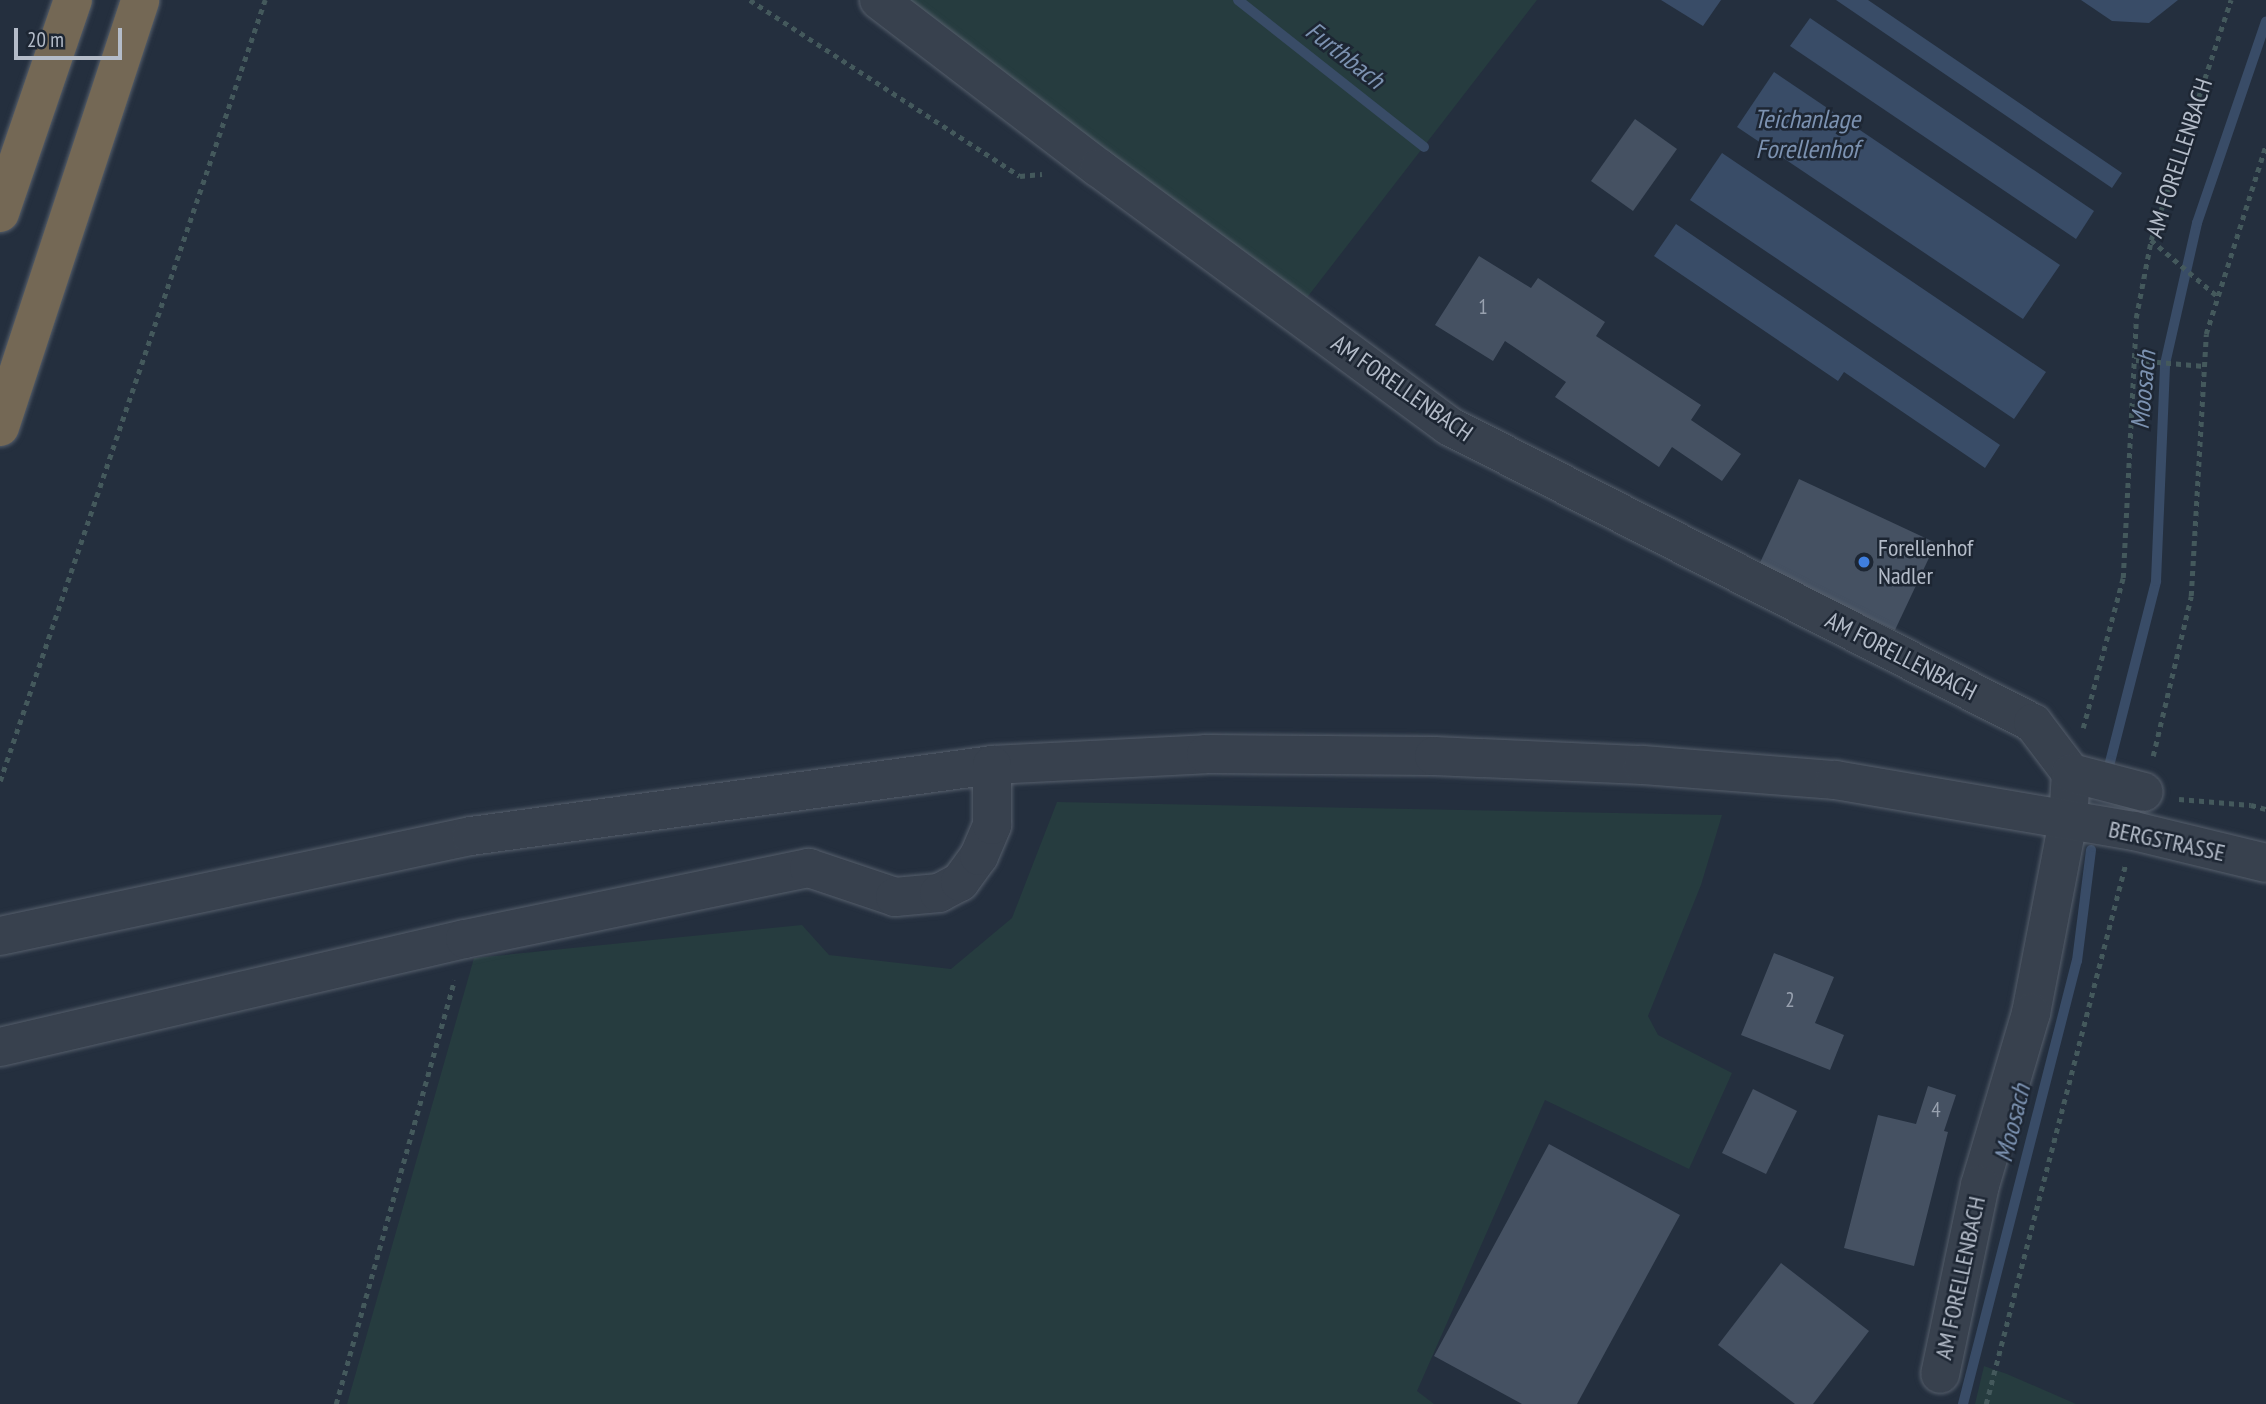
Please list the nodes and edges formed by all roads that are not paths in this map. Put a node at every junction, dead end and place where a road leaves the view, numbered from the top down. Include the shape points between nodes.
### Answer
1 (73, 0) edge
2 (140, 0) edge
3 (879, 0) edge
4 (0, 213) edge
5 (0, 427) edge
6 (992, 765) junction
7 (2071, 773) junction
8 (2144, 792) road end
9 (2068, 821) junction
10 (2266, 863) edge
11 (0, 936) edge
12 (0, 1047) edge
13 (1940, 1374) dead end

1 - 4 highway
2 - 5 highway
3 - 7 street, AM FORELLENBACH via 1099,169 1449,426 2033,723
6 - 9 street, BERGSTRASSE via 1206,754 1434,756 1643,765 1835,780
6 - 11 street, BERGSTRASSE via 471,836
6 - 12 street via 988,836 960,882 939,893 895,897 809,868 465,939
7 - 8 street
7 - 9 street, AM FORELLENBACH
9 - 10 street, BERGSTRASSE via 2134,831
9 - 13 street, AM FORELLENBACH via 2031,1013 1980,1185

